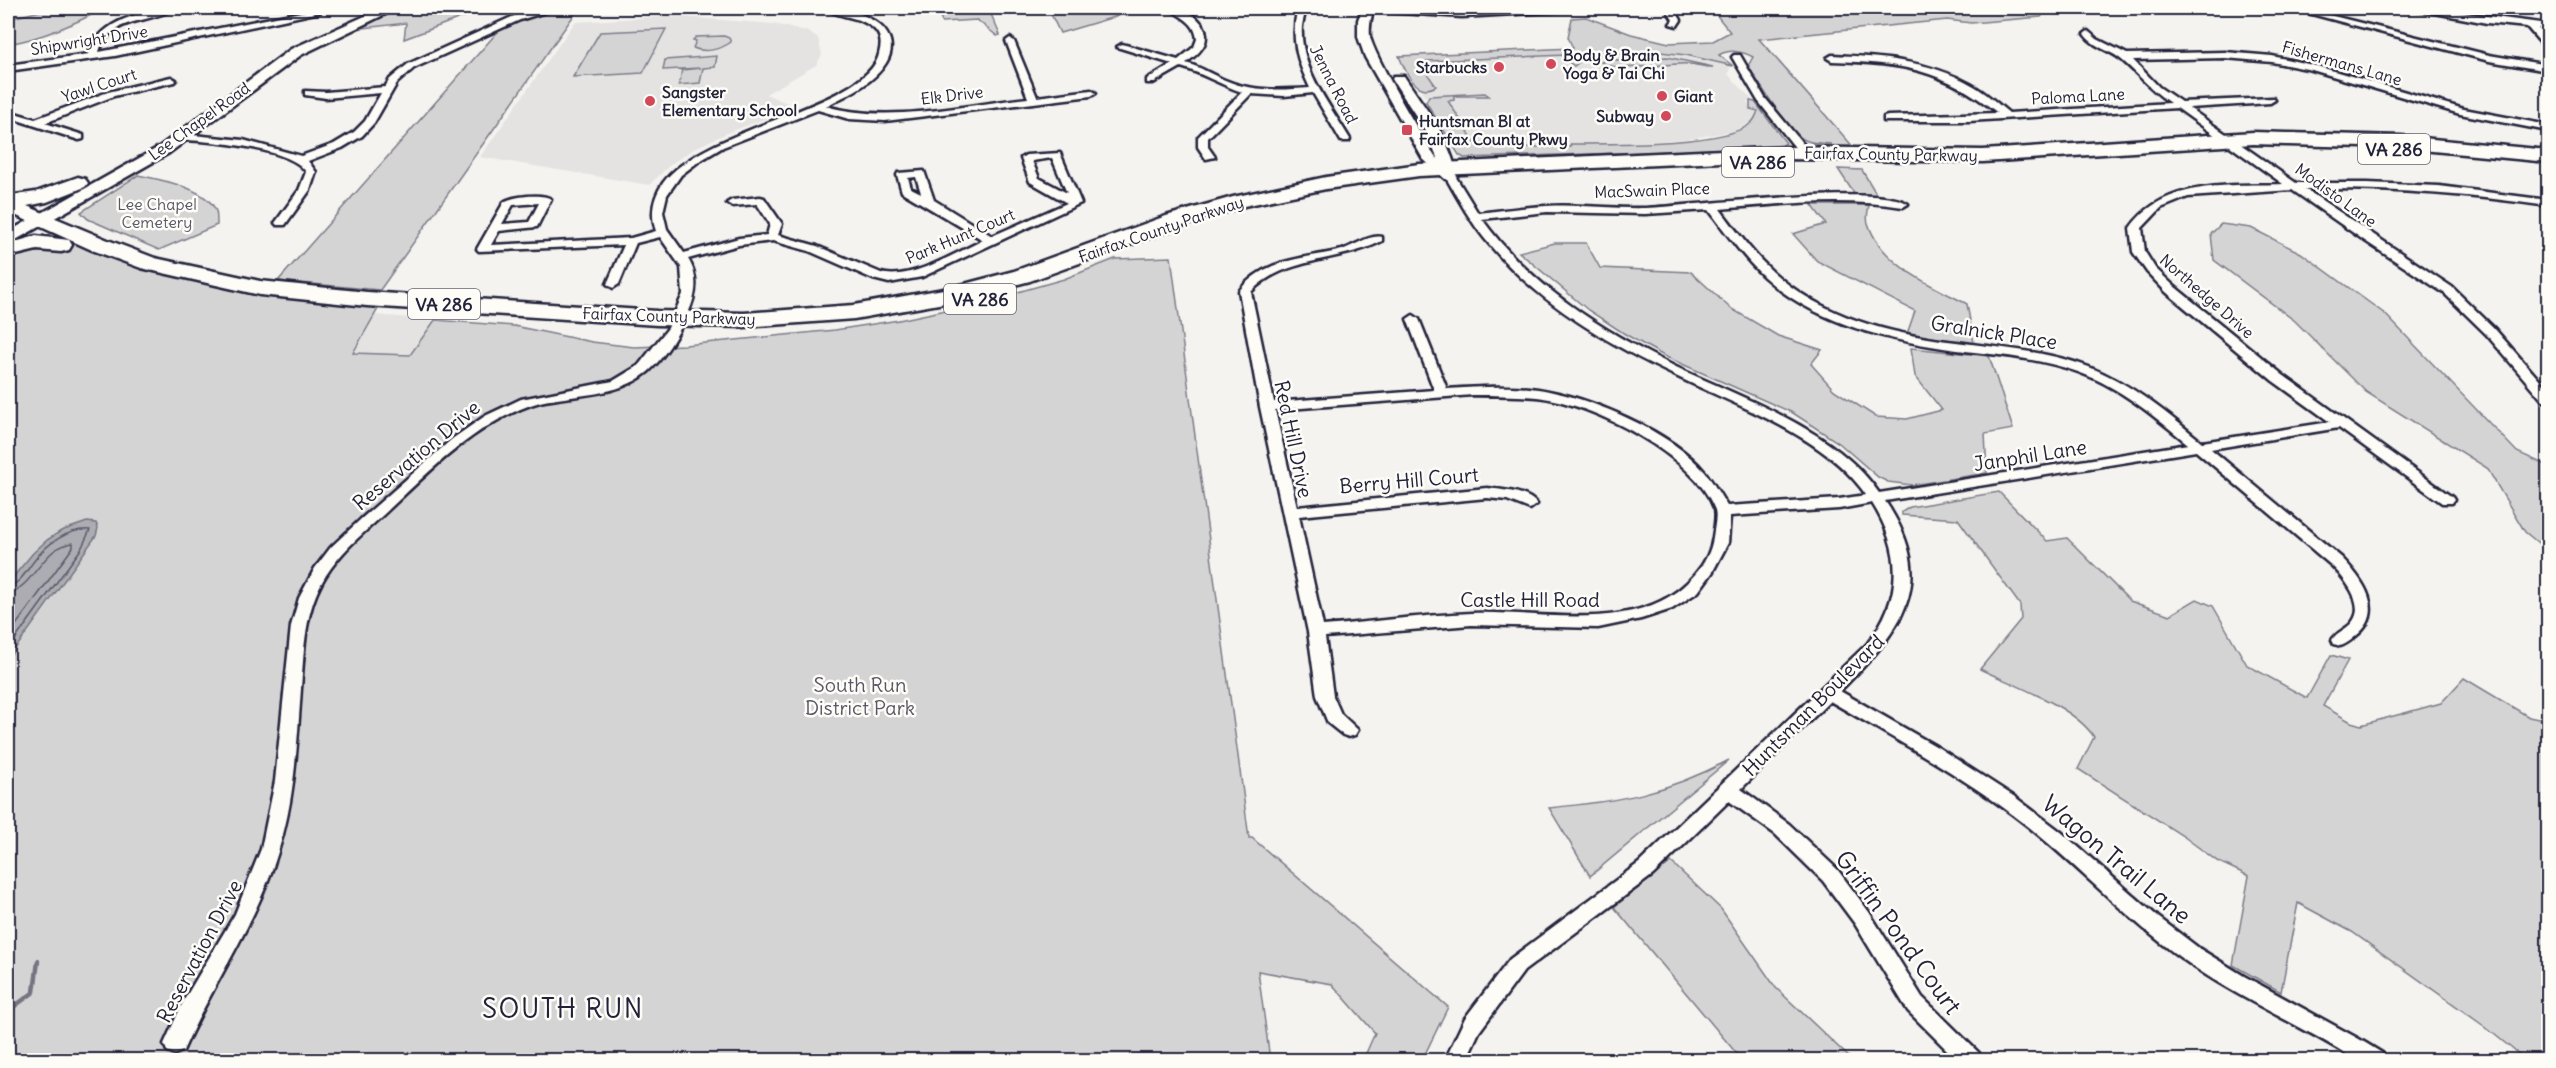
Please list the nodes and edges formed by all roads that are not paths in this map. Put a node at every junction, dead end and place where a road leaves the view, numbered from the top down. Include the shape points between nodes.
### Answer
1 (171, 8) edge
2 (377, 8) edge
3 (392, 8) edge
4 (554, 8) edge
5 (828, 8) edge
6 (863, 8) edge
7 (1173, 8) edge
8 (1302, 8) edge
9 (1376, 8) edge
10 (1568, 8) edge
11 (1670, 8) edge
12 (2293, 8) edge
13 (2413, 8) edge
14 (1467, 11) edge
15 (316, 12) dead end
16 (849, 13) junction
17 (1674, 24) dead end
18 (2531, 26) junction
19 (2548, 27) edge
20 (1470, 29) dead end
21 (330, 31) junction
22 (2088, 34) dead end
23 (1010, 41) dead end
24 (2548, 46) edge
25 (1122, 47) dead end
26 (93, 57) junction
27 (1737, 57) dead end
28 (2125, 57) junction
29 (1832, 58) dead end
30 (1180, 63) junction
31 (8, 68) edge
32 (2548, 68) edge
33 (171, 80) dead end
34 (1150, 81) dead end
35 (387, 90) junction
36 (1318, 90) junction
37 (1248, 91) junction
38 (308, 93) dead end
39 (1091, 93) dead end
40 (1034, 100) junction
41 (2270, 100) dead end
42 (2180, 105) junction
43 (819, 107) junction
44 (8, 114) edge
45 (2006, 116) junction
46 (1888, 119) dead end
47 (37, 122) junction
48 (2548, 128) edge
49 (79, 137) dead end
50 (183, 137) junction
51 (1346, 139) dead end
52 (2234, 143) junction
53 (1805, 153) junction
54 (2548, 156) edge
55 (1210, 157) dead end
56 (301, 160) junction
57 (2548, 163) edge
58 (1446, 171) junction
59 (78, 183) joint
60 (2296, 186) junction
61 (929, 202) dead end
62 (732, 203) dead end
63 (1076, 203) junction
64 (2548, 203) edge
65 (1903, 204) dead end
66 (1711, 206) junction
67 (1474, 217) junction
68 (15, 219) edge
69 (281, 223) dead end
70 (495, 228) dead end
71 (662, 232) junction
72 (771, 238) junction
73 (1378, 239) dead end
74 (631, 241) junction
75 (992, 241) junction
76 (60, 245) junction
77 (8, 251) edge
78 (682, 257) junction
79 (613, 284) dead end
80 (1413, 319) dead end
81 (674, 325) junction
82 (1442, 394) junction
83 (2548, 398) edge
84 (1267, 407) junction
85 (2341, 424) junction
86 (2200, 447) junction
87 (1878, 498) junction
88 (2447, 500) dead end
89 (1530, 504) dead end
90 (1723, 511) junction
91 (1290, 512) junction
92 (1316, 632) junction
93 (2340, 640) dead end
94 (1829, 692) junction
95 (1349, 730) dead end
96 (1728, 790) junction
97 (175, 1044) dead end
98 (1455, 1060) edge
99 (1971, 1060) edge
100 (2374, 1060) edge

1 - 26 street via 109,31 101,38
2 - 21 main road, Lee Chapel Road
3 - 21 main road, Lee Chapel Road
4 - 35 street via 517,18 422,60 401,74
5 - 16 street
6 - 16 street
7 - 30 street via 1197,22 1203,35 1199,48
8 - 36 street, Jenna Road via 1296,28 1298,49
9 - 14 street
9 - 58 main road, Huntsman Boulevard via 1364,20 1364,37 1371,57 1430,159
10 - 14 street
11 - 17 street via 1677,16
12 - 32 street via 2489,58
13 - 18 street
14 - 20 street
15 - 26 street, Shipwright Drive
16 - 43 street via 879,30 885,40 885,52 863,80
18 - 19 street
18 - 24 street
21 - 50 main road, Lee Chapel Road via 280,62
21 - 59 main road, Lee Chapel Road via 274,56 167,133
22 - 28 street, Modisto Lane
23 - 40 street
25 - 30 street
26 - 31 street, Shipwright Drive
27 - 53 street via 1761,99
28 - 42 street, Modisto Lane via 2149,83
28 - 48 street, Fishermans Lane via 2224,55 2278,60 2451,109
29 - 45 street via 1890,61 1936,72 1968,86
30 - 34 street
30 - 37 street
33 - 47 street, Yawl Court via 111,94
35 - 38 street
35 - 56 street via 369,123 358,134
36 - 37 street
36 - 51 street, Jenna Road
37 - 55 street via 1203,137 1203,147
39 - 40 street, Elk Drive
40 - 43 street, Elk Drive via 885,118 849,116
41 - 42 street, Paloma Lane
42 - 45 street, Paloma Lane
42 - 52 street, Modisto Lane
43 - 71 street via 729,140 690,162 670,181 659,200 657,220
44 - 47 street
45 - 46 street, Paloma Lane
47 - 49 street
50 - 56 street via 241,141
50 - 68 main road, Lee Chapel Road
52 - 53 highway, Fairfax County Parkway / VA 286 via 1968,156
52 - 54 highway, Fairfax County Parkway / VA 286 via 2376,141
52 - 57 highway, Fairfax County Parkway / VA 286 via 2392,149
52 - 58 highway, Fairfax County Parkway / VA 286 via 1979,164 1789,161
52 - 60 street, Modisto Lane
53 - 58 highway, Fairfax County Parkway / VA 286
56 - 69 street via 311,171 311,179
58 - 67 street, Huntsman Boulevard
58 - 81 highway, Fairfax County Parkway / VA 286 via 1253,208 1183,229 1022,288 927,311 774,330
59 - 68 highway via 40,198
60 - 64 street, Northedge Drive via 2419,187
60 - 83 street, Modisto Lane via 2457,298
60 - 85 street, Northedge Drive via 2208,192 2173,199 2144,217 2136,228 2136,241 2145,264 2164,283 2278,378
61 - 75 street
62 - 72 street via 760,200 776,224
63 - 63 street via 1034,180 1026,158 1056,154
63 - 75 street, Park Hunt Court
65 - 66 street, MacSwain Place via 1845,199
66 - 67 street, MacSwain Place via 1634,211 1548,209
66 - 86 street, Gralnick Place via 1769,275 1814,306 1904,338 2010,350 2075,366 2134,395
67 - 87 street, Huntsman Boulevard via 1507,255 1586,321 1640,354 1800,431 1842,461
68 - 76 highway, Fairfax County Parkway / VA 286
68 - 81 highway, Fairfax County Parkway / VA 286 via 149,263 269,289
70 - 74 street via 483,249
71 - 74 street
71 - 78 street, Reservation Drive
72 - 75 street, Park Hunt Court via 794,242 889,279 918,274
72 - 78 street, Park Hunt Court
73 - 84 street, Red Hill Drive via 1357,250 1262,274 1245,291
74 - 79 street
76 - 77 highway via 36,243
76 - 81 highway, Fairfax County Parkway / VA 286 via 161,281 255,300 325,308
78 - 81 street, Reservation Drive via 687,264 690,287 687,303
80 - 82 street
81 - 97 street, Reservation Drive via 648,364 625,381 530,401 480,424 350,537 312,584 300,614 285,780 269,854 243,918 185,1017
82 - 84 street
82 - 90 street via 1537,393 1609,415 1675,453 1699,474
84 - 91 street, Red Hill Drive
85 - 86 street, Janphil Lane
85 - 88 street, Northedge Drive
86 - 87 street, Janphil Lane
86 - 93 street, Gralnick Place via 2350,576 2364,604 2363,617
87 - 90 street, Janphil Lane via 1752,512
87 - 94 street, Huntsman Boulevard via 1897,536 1904,564 1901,597 1895,617 1882,637
89 - 91 street, Berry Hill Court via 1487,493
90 - 92 street, Castle Hill Road via 1720,543 1692,588 1666,605 1635,615 1598,622 1470,619
91 - 92 street, Red Hill Drive
92 - 95 street, Red Hill Drive via 1325,696 1334,718
94 - 96 street, Huntsman Boulevard
94 - 100 street, Wagon Trail Lane via 2007,800 2194,957
96 - 98 street, Huntsman Boulevard via 1646,868 1514,969 1472,1025
96 - 99 street, Griffin Pond Court via 1782,829 1830,875 1862,918 1915,1004

